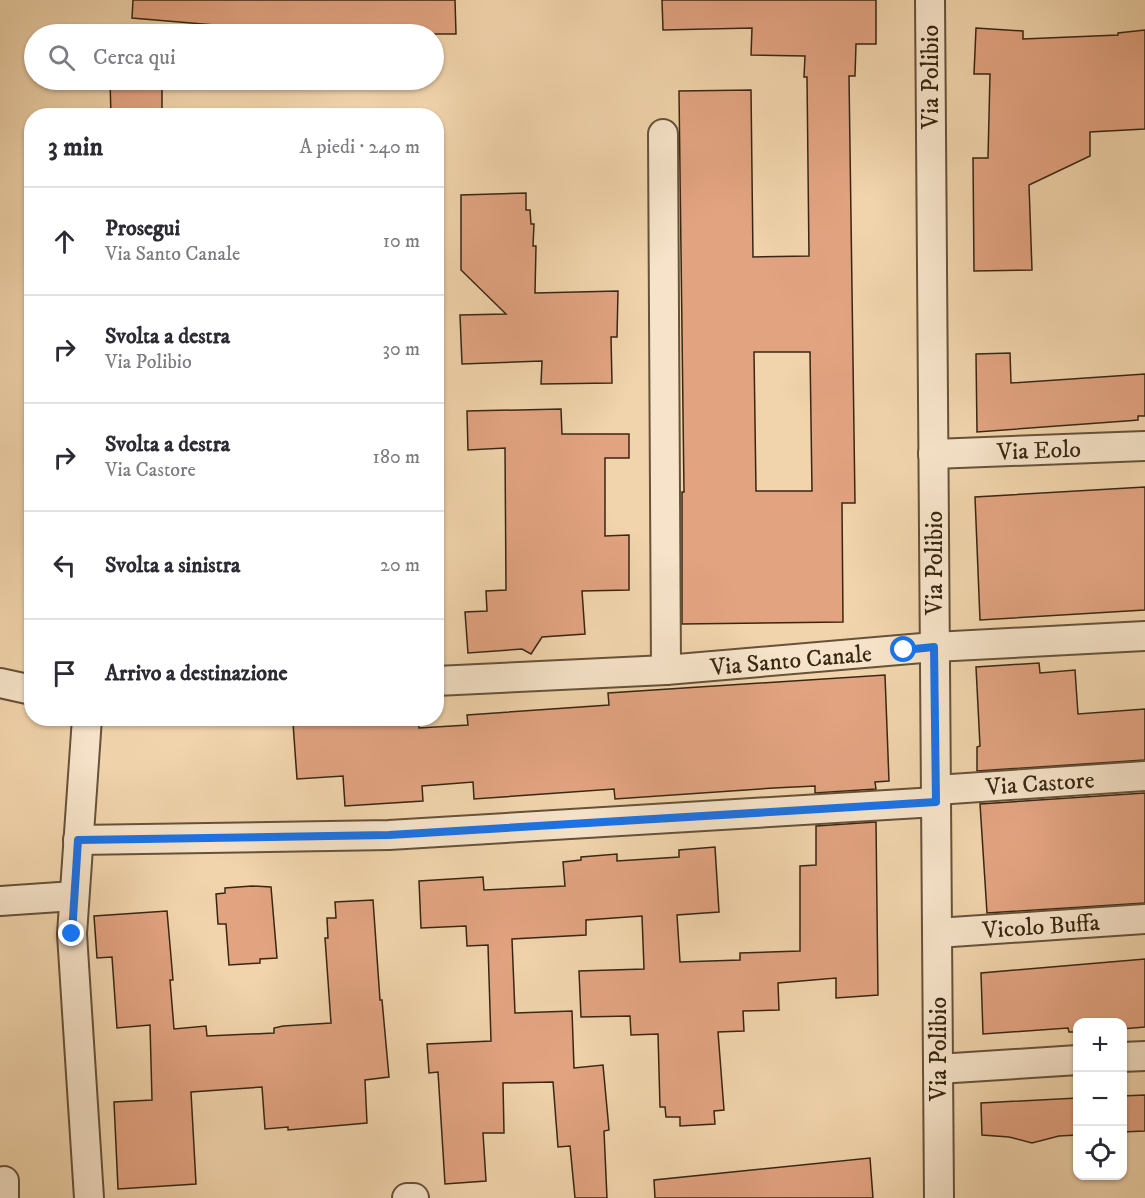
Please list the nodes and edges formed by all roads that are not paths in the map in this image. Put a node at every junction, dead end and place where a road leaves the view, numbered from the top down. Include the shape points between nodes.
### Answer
1 (930, 0) edge
2 (663, 134) dead end
3 (1145, 446) edge
4 (933, 454) junction
5 (1145, 636) edge
6 (934, 647) junction
7 (666, 670) junction
8 (444, 681) edge
9 (0, 682) edge
10 (24, 688) edge
11 (86, 726) edge
12 (1145, 776) edge
13 (936, 796) junction
14 (78, 840) junction
15 (74, 896) junction
16 (0, 901) edge
17 (1145, 919) edge
18 (937, 933) junction
19 (1145, 1056) edge
20 (1127, 1057) edge
21 (1073, 1060) edge
22 (938, 1069) junction
23 (88, 1198) edge
24 (407, 1198) edge
25 (414, 1198) edge
26 (939, 1198) edge

1 - 4 street, Via Polibio
2 - 7 street
3 - 4 street, Via Eolo
4 - 6 street, Via Polibio
5 - 6 street, Via Santo Canale
6 - 7 street, Via Santo Canale
6 - 13 street, Via Polibio
7 - 8 street, Via Santo Canale
9 - 10 street
11 - 14 street
12 - 13 street, Via Castore
13 - 14 street, Via Castore via 389,835
13 - 18 street, Via Polibio
14 - 15 street
15 - 16 street
15 - 23 street via 72,934
17 - 18 street, Vicolo Buffa
18 - 22 street, Via Polibio
19 - 20 street
21 - 22 street
22 - 26 street, Via Polibio
24 - 25 street

